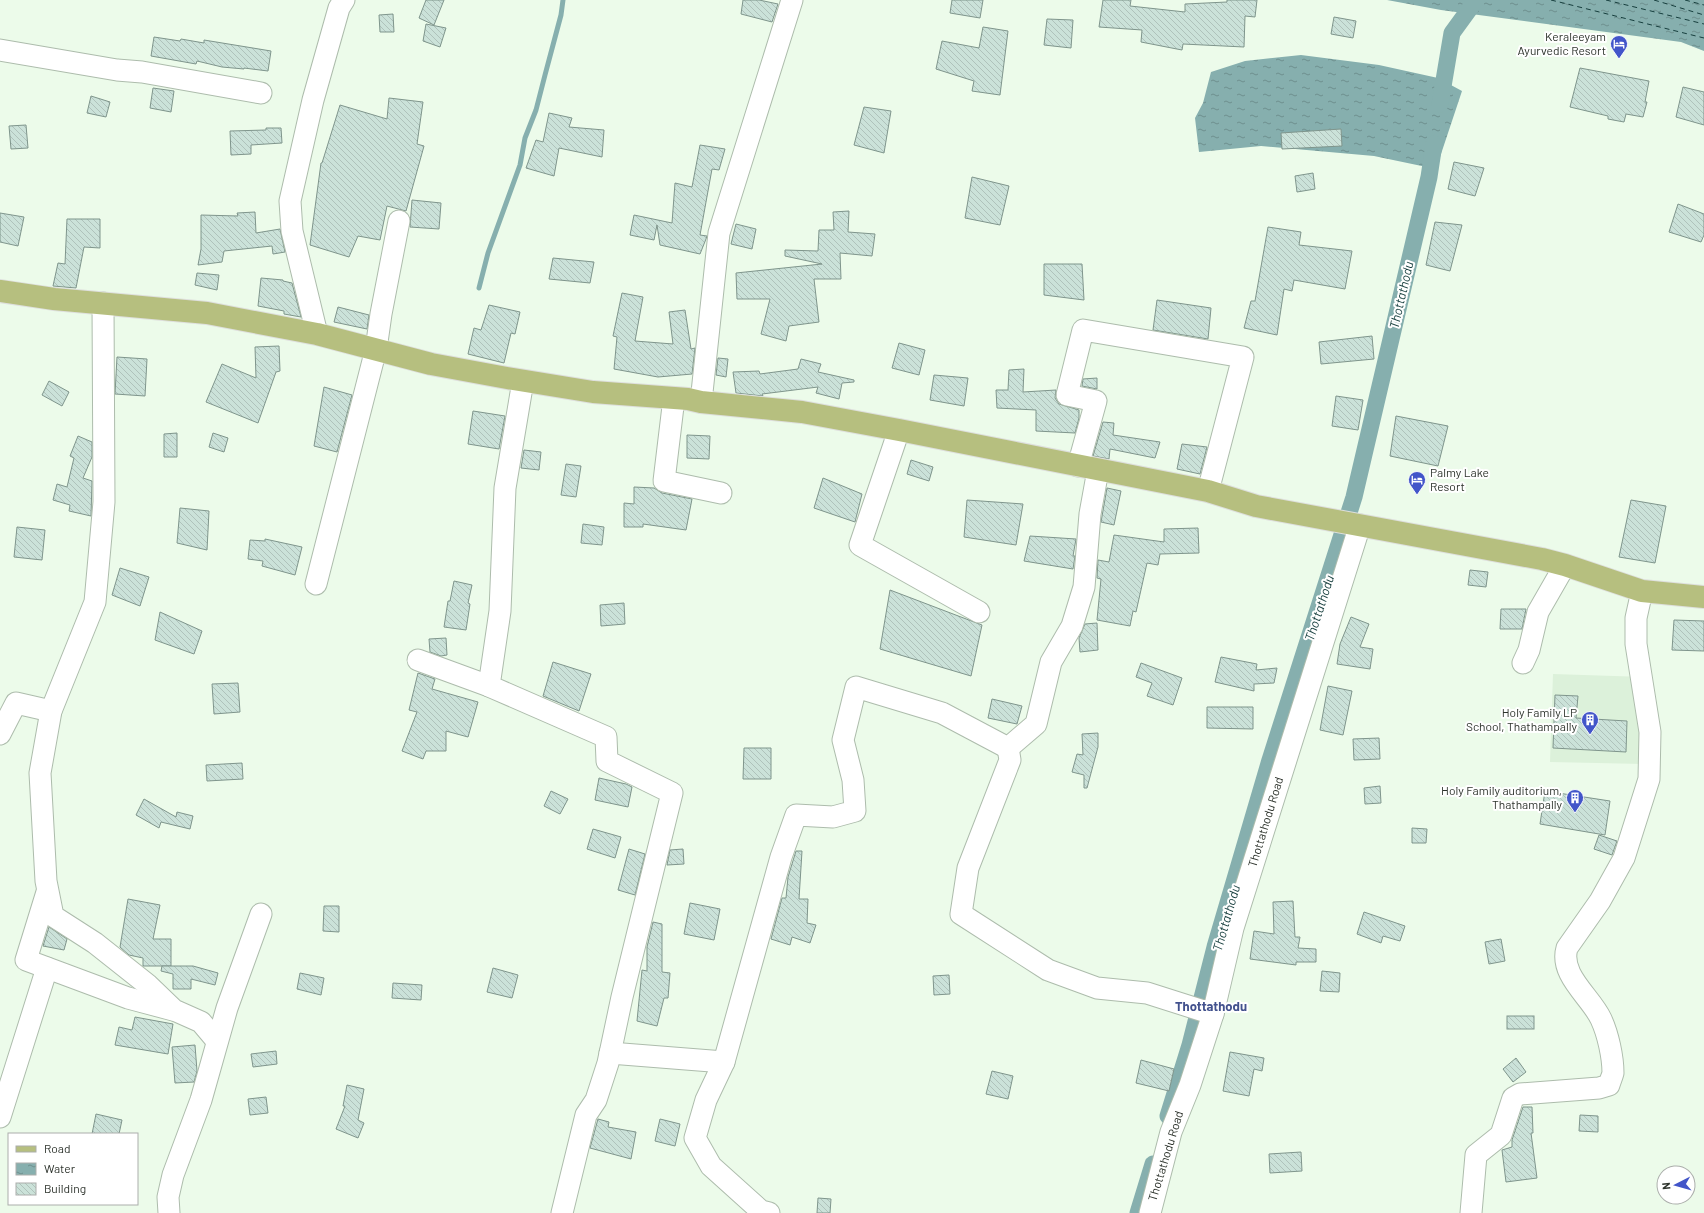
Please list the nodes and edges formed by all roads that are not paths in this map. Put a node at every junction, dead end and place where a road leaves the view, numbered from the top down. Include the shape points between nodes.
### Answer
1 (344, 0) edge
2 (792, 0) edge
3 (0, 50) edge
4 (261, 93) dead end
5 (399, 221) dead end
6 (0, 291) edge
7 (102, 303) junction
8 (318, 334) junction
9 (376, 349) junction
10 (523, 381) junction
11 (674, 398) junction
12 (701, 402) junction
13 (899, 430) junction
14 (1088, 468) junction
15 (1208, 491) junction
16 (721, 493) dead end
17 (1351, 523) junction
18 (1565, 565) junction
19 (316, 584) dead end
20 (1642, 591) junction
21 (1704, 597) edge
22 (979, 612) dead end
23 (418, 660) dead end
24 (1523, 663) dead end
25 (489, 686) junction
26 (51, 711) junction
27 (0, 734) edge
28 (1008, 748) junction
29 (48, 890) junction
30 (261, 914) dead end
31 (47, 968) junction
32 (174, 1010) junction
33 (1205, 1012) junction
34 (217, 1041) junction
35 (610, 1053) junction
36 (724, 1062) junction
37 (0, 1117) edge
38 (169, 1213) edge
39 (562, 1213) edge
40 (769, 1213) edge
41 (1150, 1213) edge
42 (1471, 1213) edge

1 - 8 street via 339,8 313,100 290,201 292,231
2 - 12 street via 719,233
3 - 4 street
5 - 9 street
6 - 7 main road
7 - 8 main road via 208,312
7 - 26 street via 104,502 95,602
8 - 9 main road
9 - 10 main road via 431,364
9 - 19 street
10 - 11 main road via 593,392
10 - 25 street via 505,488 500,611
11 - 12 main road
11 - 16 street via 664,481
12 - 13 main road via 802,412
13 - 14 main road
13 - 22 street via 860,544
14 - 15 main road
14 - 15 street via 1096,401 1067,395 1083,330 1243,357
14 - 28 street via 1090,514 1084,587 1072,626 1051,662 1036,724
15 - 17 main road via 1256,506
17 - 18 main road
17 - 33 street, Thottathodu Road via 1233,928
18 - 20 main road
18 - 24 street via 1538,612 1529,650
20 - 21 main road
20 - 42 street via 1636,618 1636,644 1650,732 1649,779 1624,858 1565,955 1566,967 1601,1019 1609,1046 1613,1074 1609,1085 1599,1088 1520,1094 1513,1098 1501,1135 1476,1155
23 - 25 street
25 - 35 street via 606,737 607,761 672,794
26 - 27 street via 16,703
26 - 29 street via 40,773
28 - 33 street via 1010,760 968,868 961,914 1048,970 1097,988 1147,993
28 - 36 street via 942,713 856,687 843,740 853,780 855,810 833,817 796,815
29 - 31 street via 26,960
29 - 32 street via 53,916 95,943 148,985
30 - 34 street
31 - 32 street via 128,998
31 - 37 street
32 - 34 street via 200,1022
33 - 41 street, Thottathodu Road via 1190,1084 1171,1132
34 - 38 street via 201,1100 170,1186
35 - 36 street
35 - 39 street via 596,1100 586,1115
36 - 40 street via 706,1100 695,1138 711,1166 761,1211

